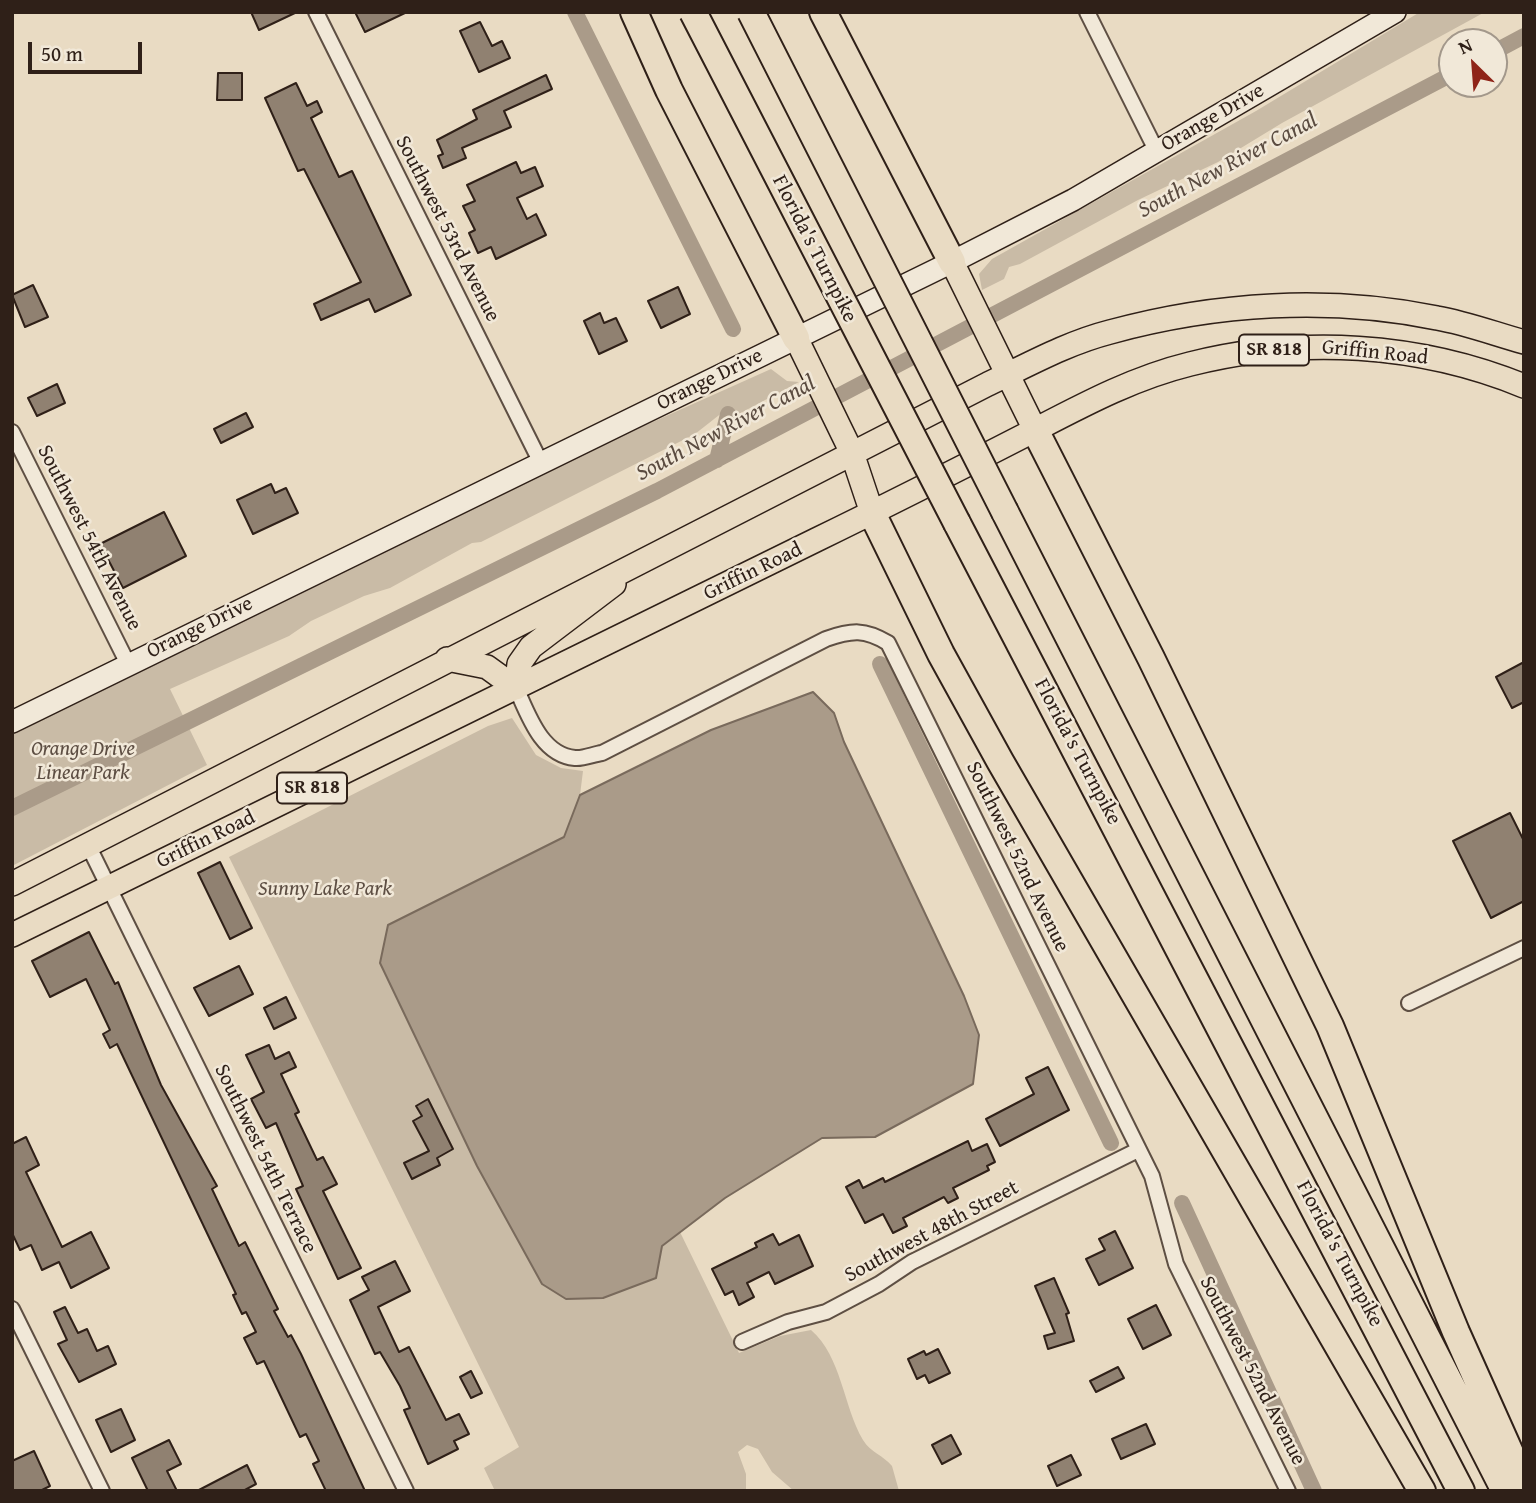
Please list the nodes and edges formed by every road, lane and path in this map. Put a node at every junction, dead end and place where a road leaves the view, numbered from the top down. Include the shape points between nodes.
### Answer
1 (316, 12) edge
2 (634, 12) edge
3 (693, 12) edge
4 (751, 12) edge
5 (822, 12) edge
6 (1087, 12) edge
7 (1395, 12) edge
8 (1157, 152) junction
9 (952, 262) junction
10 (796, 338) junction
11 (1524, 342) edge
12 (1010, 374) junction
13 (1524, 386) edge
14 (1035, 430) junction
15 (12, 432) edge
16 (852, 453) junction
17 (541, 463) junction
18 (872, 513) junction
19 (651, 555) junction
20 (447, 659) junction
21 (128, 664) junction
22 (516, 688) junction
23 (12, 722) edge
24 (88, 845) junction
25 (12, 884) edge
26 (108, 888) junction
27 (12, 935) edge
28 (1524, 948) edge
29 (1409, 1003) dead end
30 (1138, 1150) junction
31 (12, 1309) edge
32 (742, 1342) dead end
33 (1524, 1484) edge
34 (102, 1491) edge
35 (406, 1491) edge
36 (1288, 1491) edge
37 (1422, 1491) edge
38 (1461, 1491) edge
39 (1505, 1491) edge

1 - 17 street, Southwest 53rd Avenue
2 - 10 highway
3 - 38 highway, Florida's Turnpike, bridge
4 - 39 highway, Florida's Turnpike, bridge
5 - 9 highway
6 - 8 street
7 - 8 street, Orange Drive
8 - 9 street, Orange Drive
9 - 10 street, Orange Drive
9 - 12 main road
10 - 16 main road
10 - 17 street, Orange Drive
11 - 12 main road, Griffin Road / SR 818 via 1437,318 1329,304 1220,308 1109,332
12 - 14 main road
12 - 16 main road, Griffin Road / SR 818
13 - 14 main road, Griffin Road / SR 818 via 1459,363 1371,349 1269,350 1202,361 1142,378
14 - 18 main road, Griffin Road / SR 818
14 - 33 highway via 1330,1026
15 - 21 street, Southwest 54th Avenue
16 - 18 main road
16 - 19 main road, Griffin Road / SR 818
17 - 21 street, Orange Drive
18 - 22 main road, Griffin Road / SR 818
18 - 37 highway via 1000,761
19 - 20 main road, Griffin Road / SR 818
19 - 22 main road via 531,647 519,664
20 - 22 main road via 486,667
20 - 24 main road, Griffin Road / SR 818
21 - 23 street, Orange Drive
22 - 26 main road, Griffin Road / SR 818
22 - 30 street, Southwest 52nd Avenue via 533,727 554,751 575,759 602,753 826,639 860,631 888,643
24 - 25 main road, Griffin Road / SR 818
24 - 26 street, Southwest 54th Terrace
26 - 27 main road, Griffin Road / SR 818
26 - 35 street, Southwest 54th Terrace
28 - 29 street
30 - 32 street, Southwest 48th Street via 912,1262 826,1312
30 - 36 street, Southwest 52nd Avenue via 1152,1176 1176,1264
31 - 34 street

